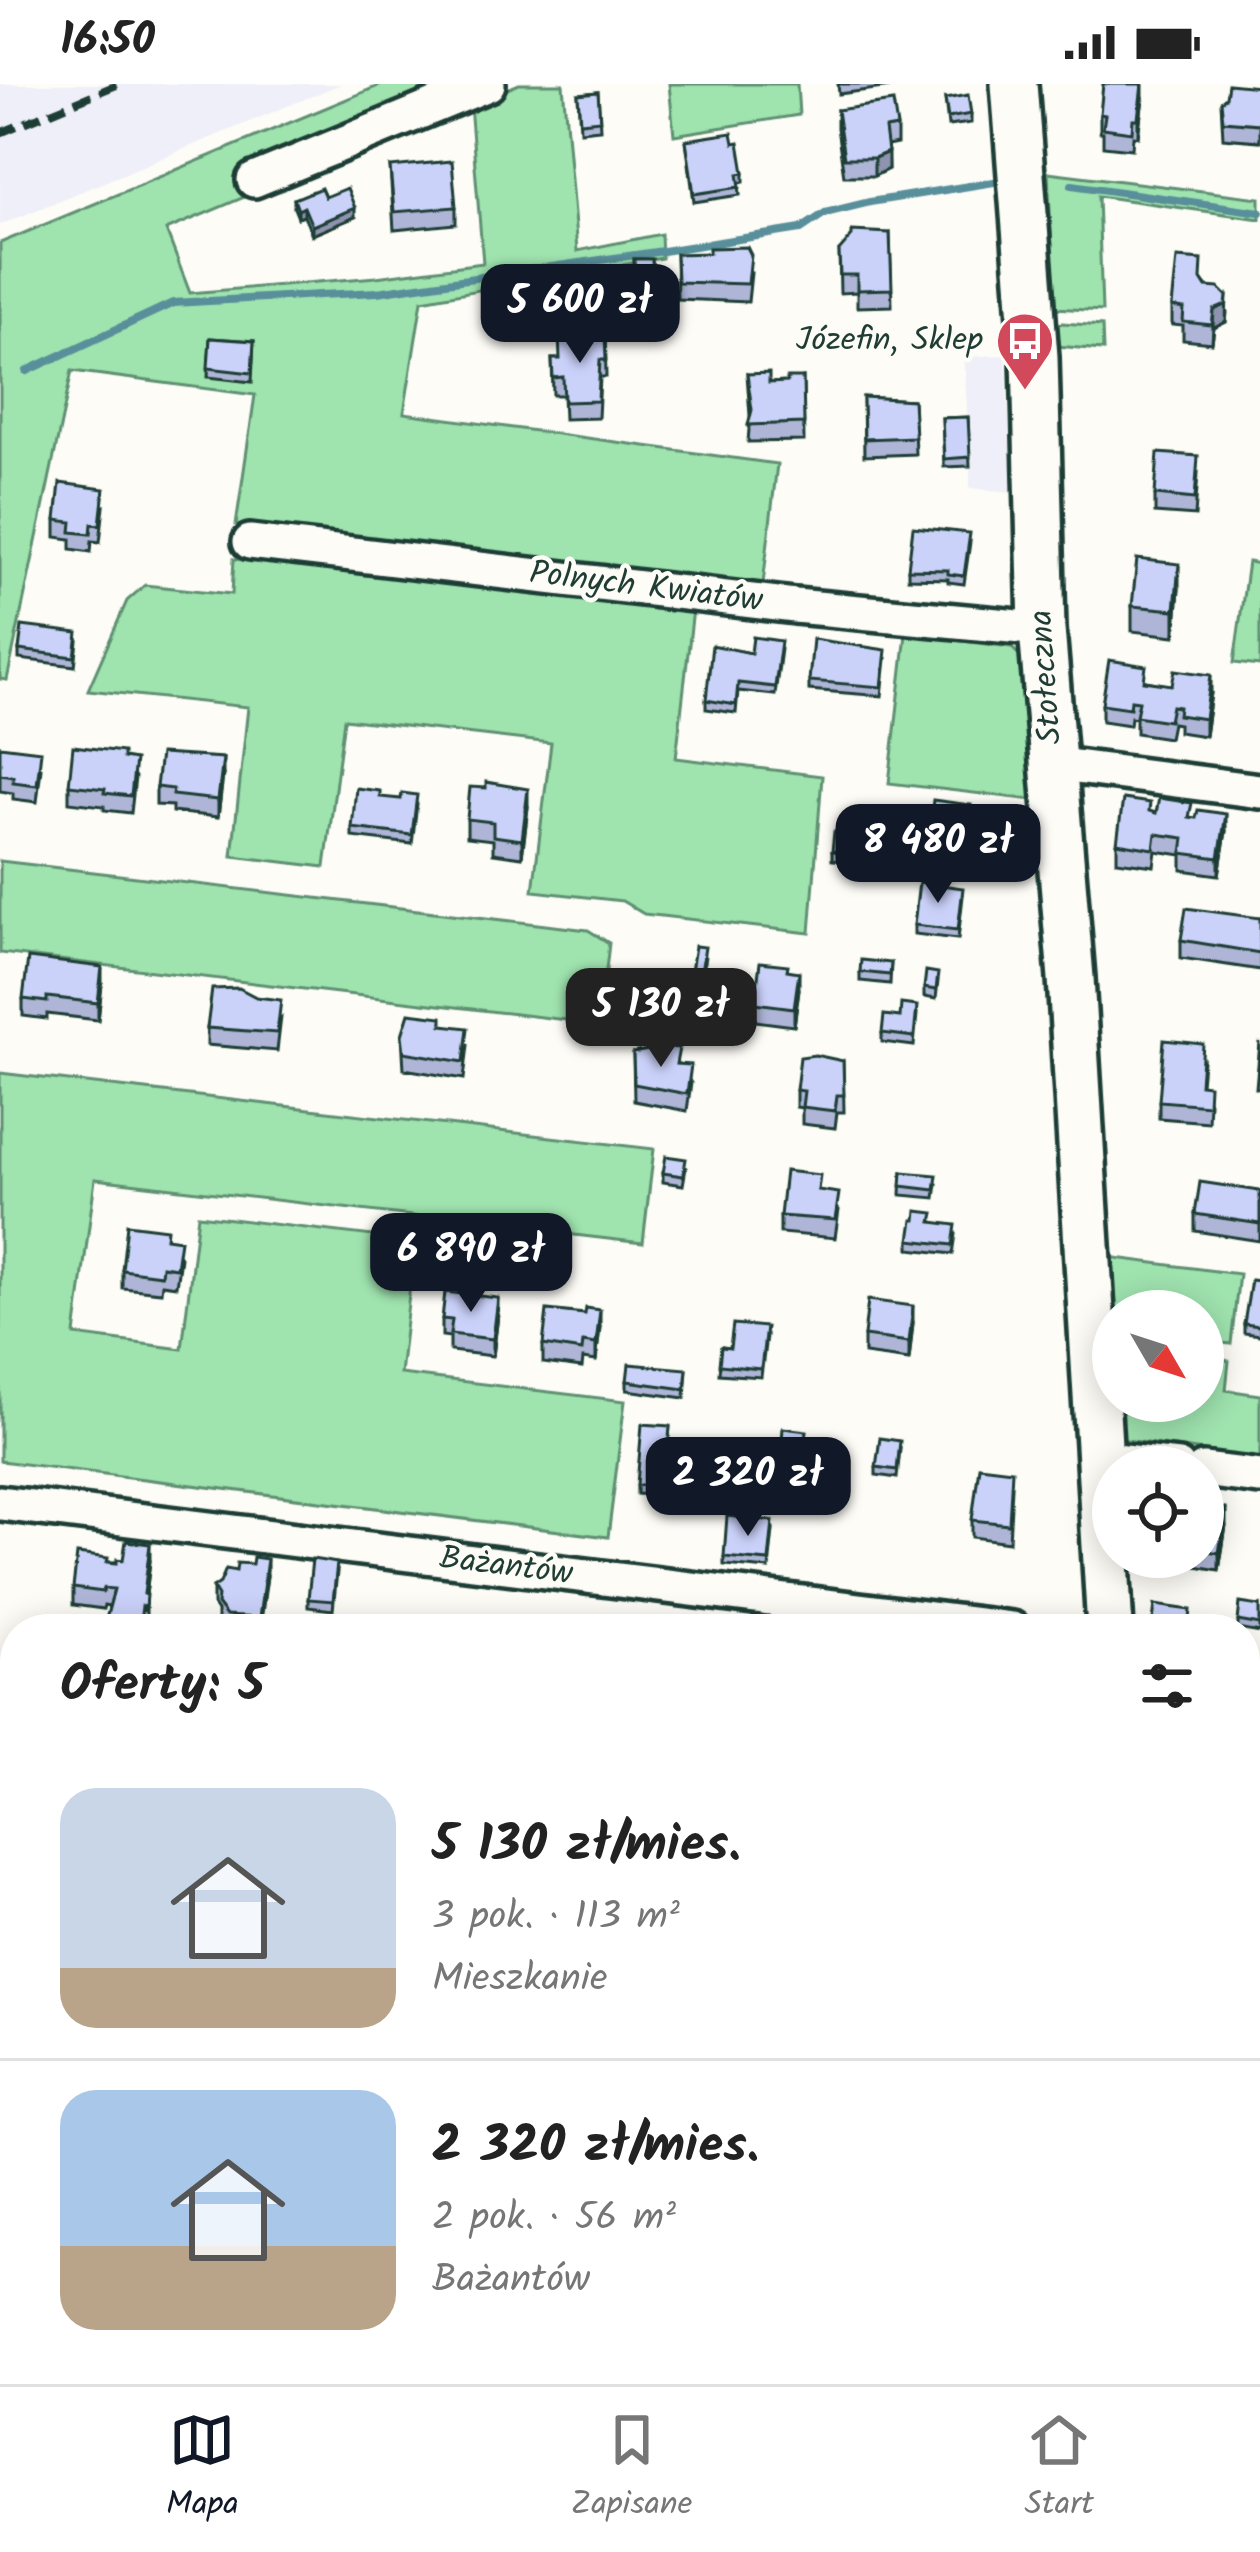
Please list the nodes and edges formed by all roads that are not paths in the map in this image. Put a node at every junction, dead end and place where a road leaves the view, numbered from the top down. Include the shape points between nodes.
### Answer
1 (488, 84) edge
2 (1014, 84) edge
3 (254, 180) dead end
4 (250, 542) dead end
5 (1042, 628) junction
6 (1053, 764) junction
7 (1260, 791) edge
8 (1096, 1446) edge
9 (1224, 1473) edge
10 (1260, 1477) edge
11 (0, 1503) edge
12 (1106, 1578) edge
13 (892, 1614) edge
14 (1109, 1614) edge

1 - 3 street
2 - 5 street, Stołeczna via 1035,357
4 - 5 street, Polnych Kwiatów
5 - 6 street, Stołeczna
6 - 7 street
6 - 8 street, Stołeczna
9 - 10 street
11 - 13 street, Bażantów
12 - 14 street, Stołeczna

